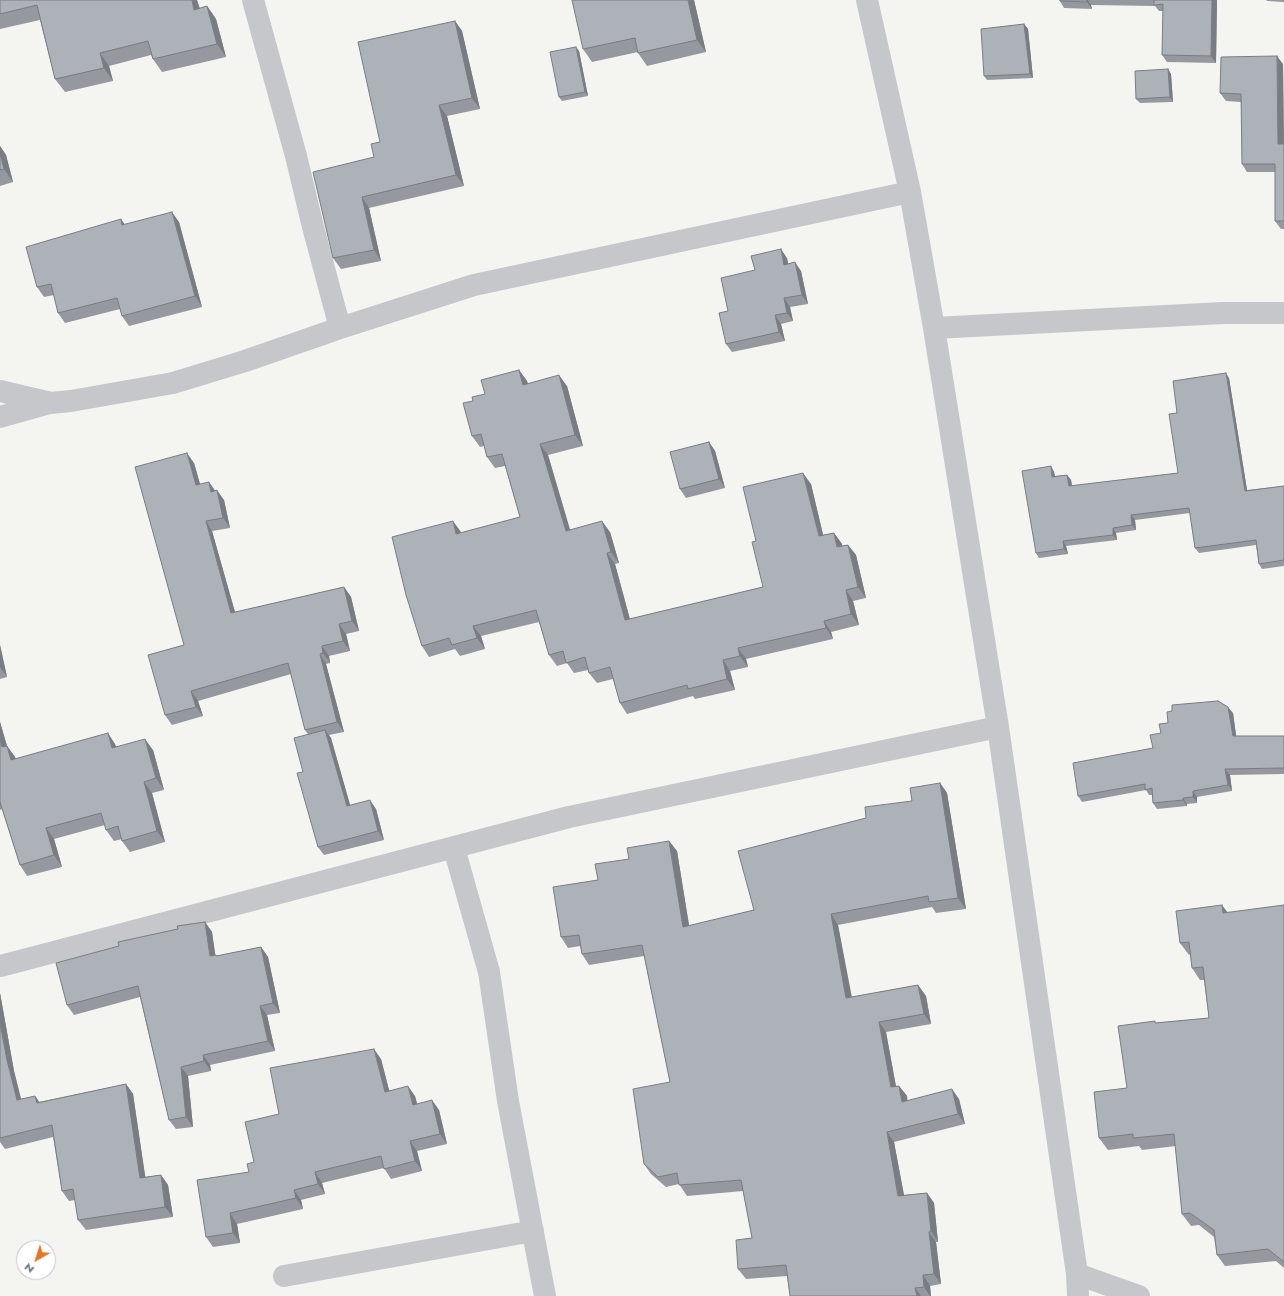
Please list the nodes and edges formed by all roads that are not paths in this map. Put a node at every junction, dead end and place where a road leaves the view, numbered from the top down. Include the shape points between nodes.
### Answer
1 (253, 0) edge
2 (867, 0) edge
3 (910, 192) junction
4 (1284, 313) edge
5 (340, 328) junction
6 (934, 328) junction
7 (0, 391) edge
8 (50, 403) junction
9 (0, 417) edge
10 (998, 727) junction
11 (454, 848) junction
12 (0, 966) edge
13 (533, 1231) junction
14 (1077, 1274) junction
15 (284, 1276) dead end
16 (545, 1296) edge
17 (1078, 1296) edge
18 (1139, 1296) edge

1 - 5 street
2 - 3 street
3 - 5 street via 474,285
3 - 6 street
4 - 6 street
5 - 8 street via 173,383
6 - 10 street
7 - 8 street
8 - 9 street
10 - 11 street via 569,817
10 - 14 street
11 - 12 street
11 - 13 street via 489,972 508,1101
13 - 15 street
13 - 16 street
14 - 17 street
14 - 18 street

